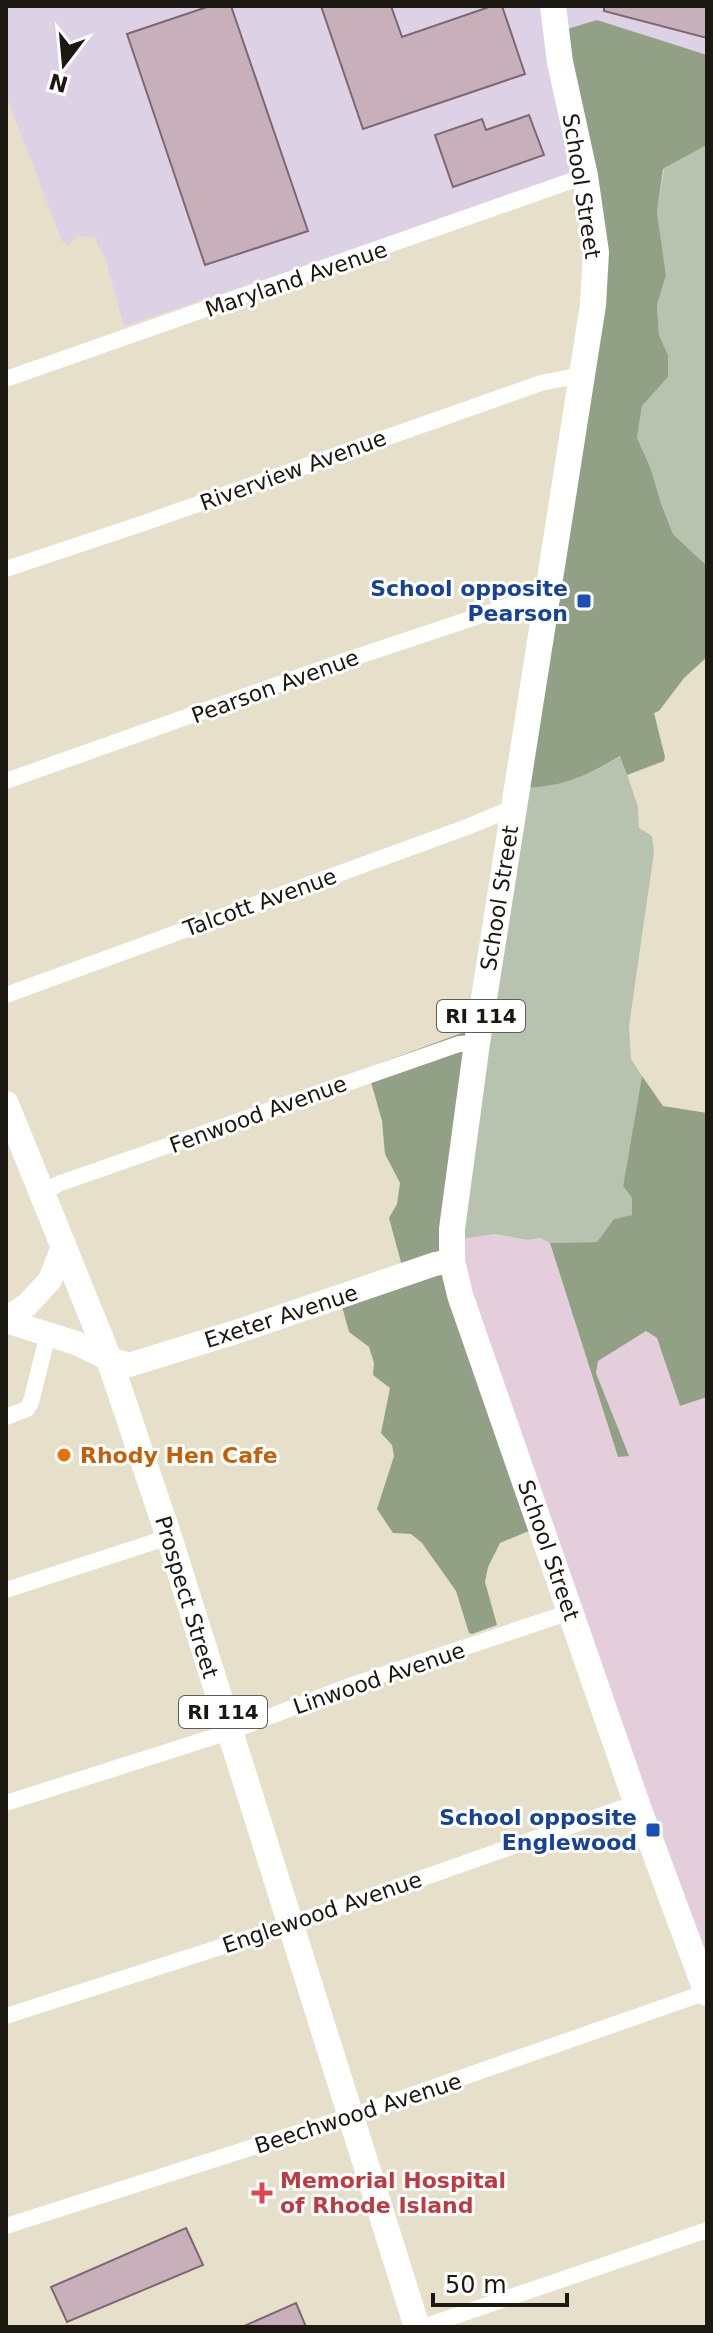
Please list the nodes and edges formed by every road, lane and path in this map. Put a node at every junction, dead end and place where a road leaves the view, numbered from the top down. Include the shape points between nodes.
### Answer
1 (553, 6) edge
2 (585, 176) junction
3 (581, 375) junction
4 (6, 379) edge
5 (6, 569) edge
6 (546, 598) junction
7 (6, 781) edge
8 (513, 808) junction
9 (6, 995) edge
10 (477, 1043) junction
11 (6, 1104) edge
12 (42, 1193) junction
13 (64, 1244) junction
14 (452, 1261) junction
15 (6, 1320) edge
16 (48, 1334) junction
17 (109, 1359) junction
18 (6, 1417) edge
19 (169, 1537) junction
20 (6, 1590) edge
21 (570, 1612) junction
22 (229, 1732) junction
23 (6, 1803) edge
24 (638, 1807) junction
25 (289, 1925) junction
26 (707, 1993) edge
27 (6, 2016) edge
28 (351, 2116) junction
29 (6, 2226) edge
30 (707, 2230) edge
31 (417, 2327) edge
32 (423, 2327) edge

1 - 2 main road, School Street / RI 114
2 - 3 main road, School Street / RI 114 via 596,252
2 - 4 street, Maryland Avenue
3 - 5 street, Riverview Avenue via 541,383
3 - 6 main road, School Street / RI 114
6 - 7 street, Pearson Avenue via 350,659
6 - 8 main road, School Street / RI 114
8 - 9 street, Talcott Avenue
8 - 10 main road, School Street / RI 114
10 - 12 street, Fenwood Avenue via 459,1044 343,1083
10 - 14 main road, School Street / RI 114
11 - 12 main road, Prospect Street / RI 114
12 - 13 main road, Prospect Street / RI 114
13 - 15 street via 50,1280
13 - 17 main road, Prospect Street / RI 114
14 - 17 street, Exeter Avenue via 129,1365
14 - 21 main road, School Street / RI 114
15 - 16 street
16 - 17 street
16 - 18 street via 31,1402
17 - 19 main road, Prospect Street / RI 114
19 - 20 street
19 - 22 main road, Prospect Street / RI 114
21 - 22 street, Linwood Avenue
21 - 24 main road, School Street / RI 114
22 - 23 street, Linwood Avenue
22 - 25 main road, Prospect Street / RI 114
24 - 25 street, Englewood Avenue via 622,1808
24 - 26 main road, School Street / RI 114
25 - 27 street, Englewood Avenue
25 - 28 main road, Prospect Street / RI 114
26 - 28 street, Beechwood Avenue
28 - 29 street, Beechwood Avenue
28 - 31 main road, Prospect Street / RI 114
30 - 32 street

